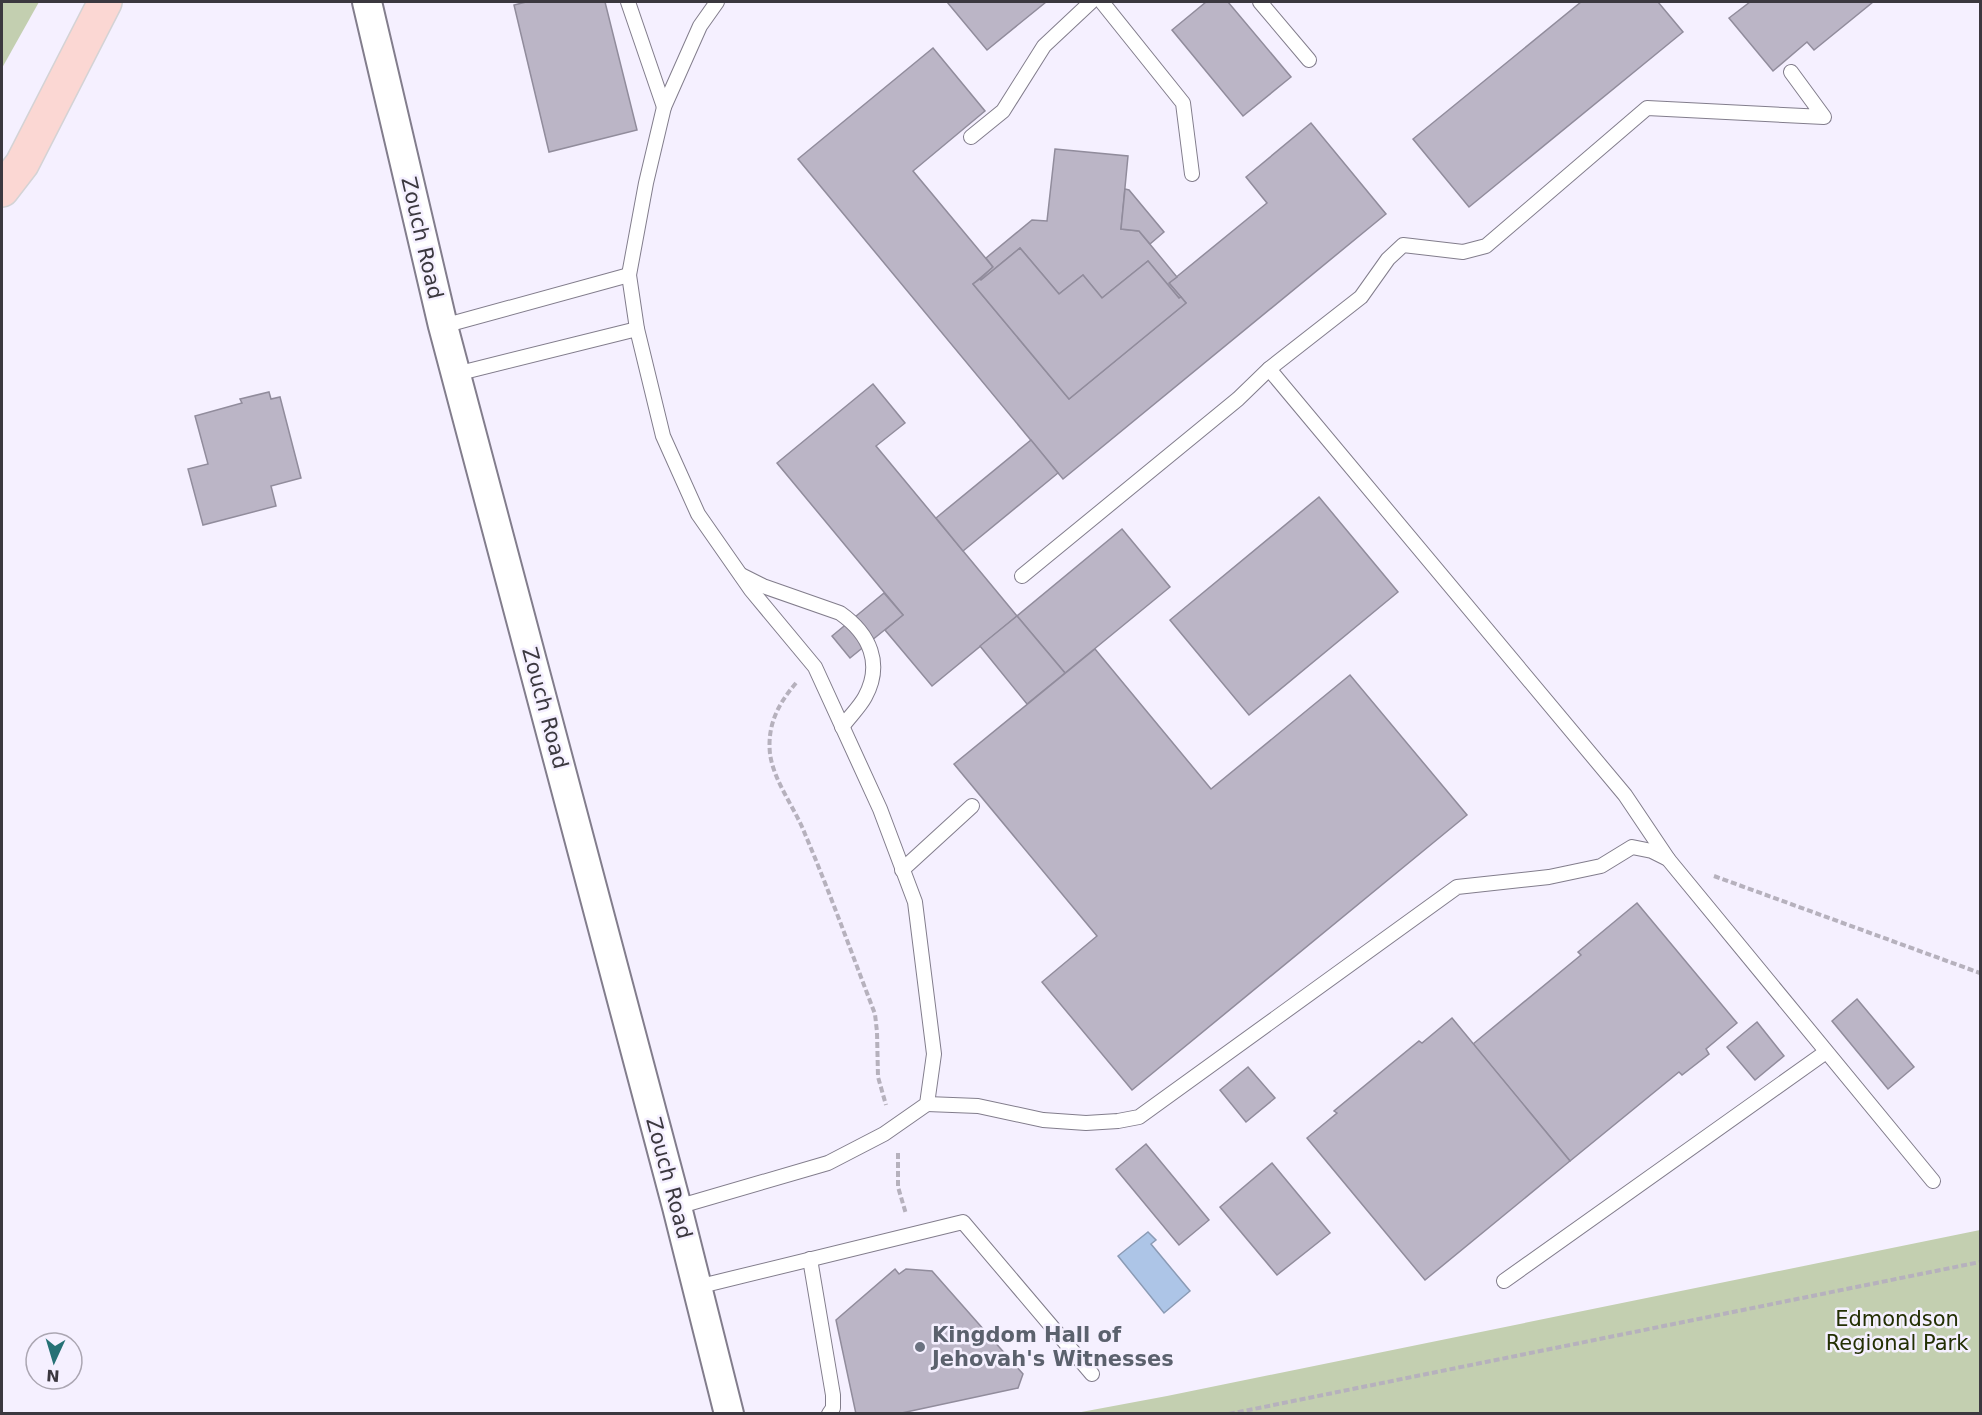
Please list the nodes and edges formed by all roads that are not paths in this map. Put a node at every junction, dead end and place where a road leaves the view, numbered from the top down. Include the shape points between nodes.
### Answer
1 (105, 2) edge
2 (367, 2) edge
3 (628, 2) edge
4 (717, 2) edge
5 (1091, 2) edge
6 (1102, 2) edge
7 (1260, 2) edge
8 (1309, 60) dead end
9 (1791, 72) dead end
10 (664, 107) junction
11 (971, 137) dead end
12 (1192, 174) dead end
13 (2, 190) edge
14 (629, 275) junction
15 (443, 326) junction
16 (637, 329) junction
17 (1269, 369) junction
18 (456, 374) junction
19 (739, 574) junction
20 (1022, 576) dead end
21 (842, 727) junction
22 (972, 806) dead end
23 (1668, 859) junction
24 (902, 870) junction
25 (1826, 1052) junction
26 (927, 1104) junction
27 (1933, 1181) dead end
28 (677, 1208) junction
29 (810, 1259) junction
30 (1504, 1281) dead end
31 (697, 1287) junction
32 (1092, 1374) dead end
33 (729, 1413) edge
34 (829, 1413) edge

1 - 13 main road via 22,164
2 - 15 street, Zouch Road
3 - 10 lane
4 - 10 lane via 700,26
5 - 11 lane via 1044,46 1003,111
6 - 12 lane via 1183,103
7 - 8 lane
9 - 17 lane via 1824,117 1647,108 1486,246 1463,252 1403,245 1361,297
10 - 14 lane
14 - 15 lane
14 - 16 lane
15 - 18 street, Zouch Road
16 - 18 lane
16 - 19 lane via 663,436 698,514
17 - 20 lane via 1238,399
17 - 23 lane via 1624,795
18 - 28 street, Zouch Road
19 - 21 lane via 815,667
19 - 21 lane via 840,613 868,643 872,680 864,699
21 - 24 lane
22 - 24 lane
23 - 25 lane
23 - 26 lane via 1632,847 1601,866 1549,877 1457,887 1139,1116 1086,1123 1043,1120 978,1106
24 - 26 lane via 915,902 934,1054
25 - 27 lane
25 - 30 lane
26 - 28 lane via 828,1163
28 - 31 street, Zouch Road
29 - 31 lane
29 - 32 lane via 963,1222
29 - 34 lane via 834,1395 834,1408
31 - 33 street, Zouch Road

